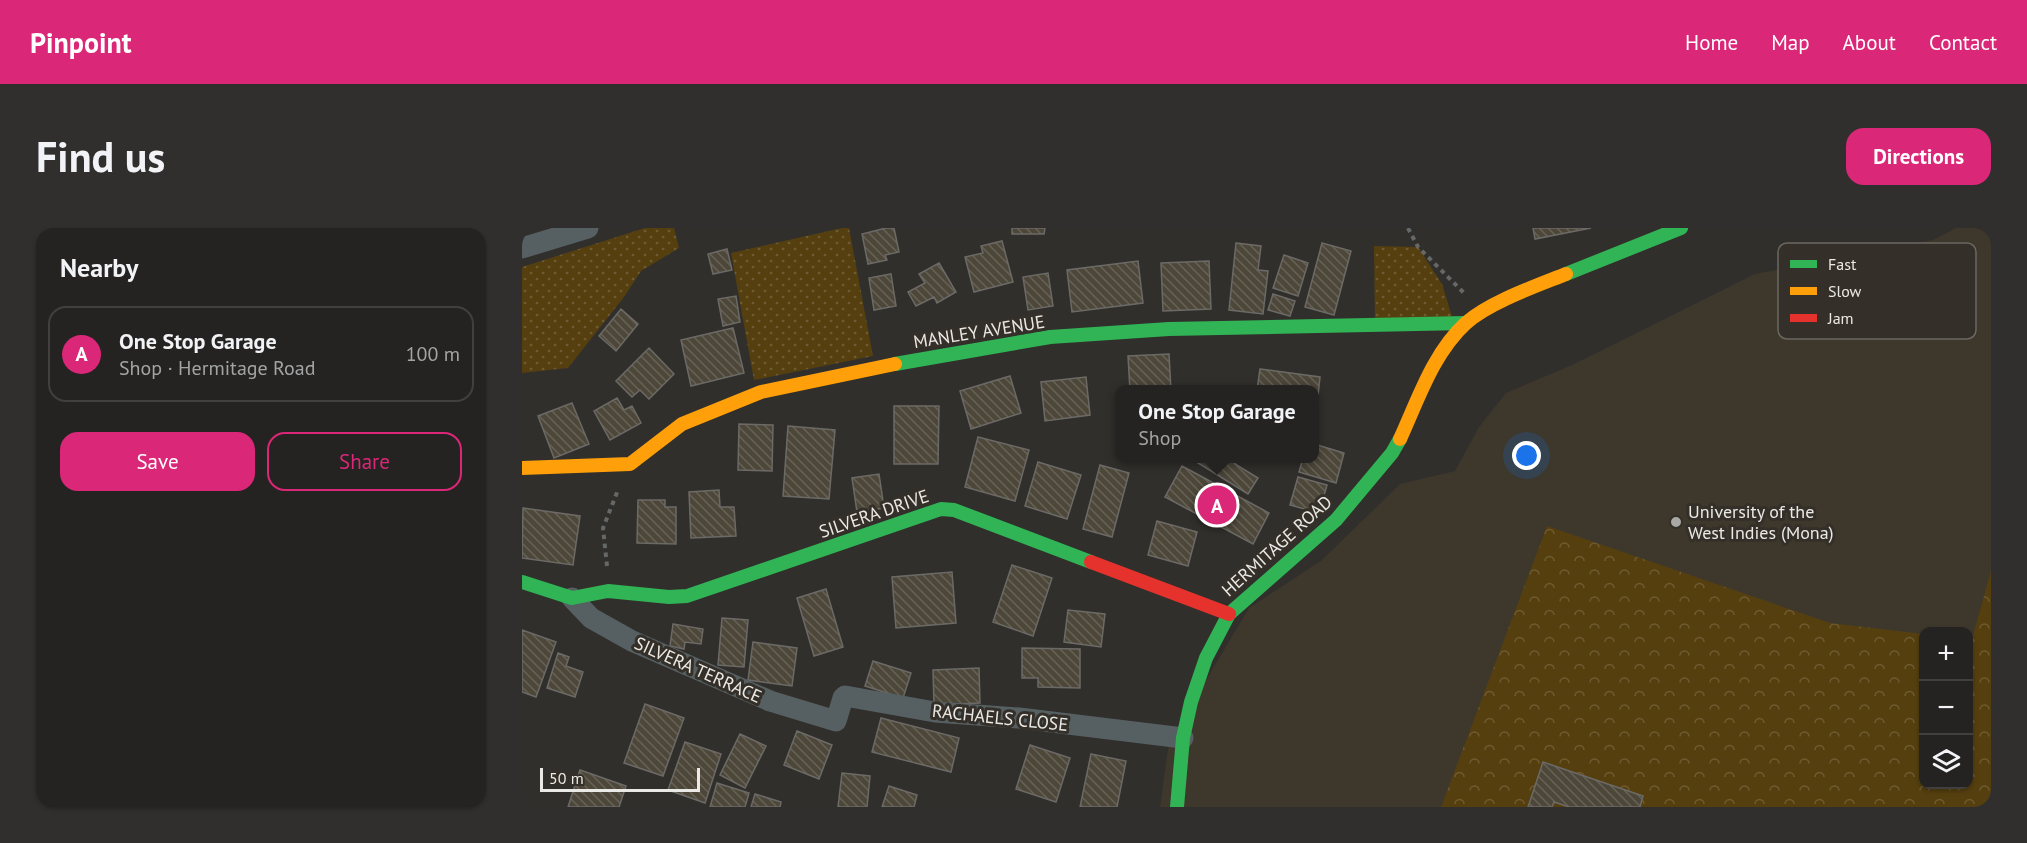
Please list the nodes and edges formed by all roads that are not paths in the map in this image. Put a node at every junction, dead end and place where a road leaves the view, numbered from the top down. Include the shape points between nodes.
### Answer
1 (588, 228) edge
2 (1681, 228) edge
3 (522, 248) edge
4 (1466, 323) junction
5 (522, 468) edge
6 (522, 582) edge
7 (572, 598) junction
8 (1229, 614) junction
9 (836, 721) joint
10 (1183, 738) junction
11 (1177, 807) edge

1 - 3 street
2 - 4 street, HERMITAGE ROAD via 1527,290
4 - 5 street, MANLEY AVENUE via 1169,329 1050,337 761,392 682,424 630,464
4 - 8 street, HERMITAGE ROAD via 1442,351 1392,453 1336,520
6 - 7 street, SILVERA DRIVE
7 - 8 street, SILVERA DRIVE via 608,591 687,596 941,509 954,510
7 - 9 street, SILVERA TERRACE via 591,618 632,641 770,701
8 - 10 street, HERMITAGE ROAD via 1206,658
9 - 10 street, RACHAELS CLOSE via 846,696 934,712
10 - 11 street, HERMITAGE ROAD

